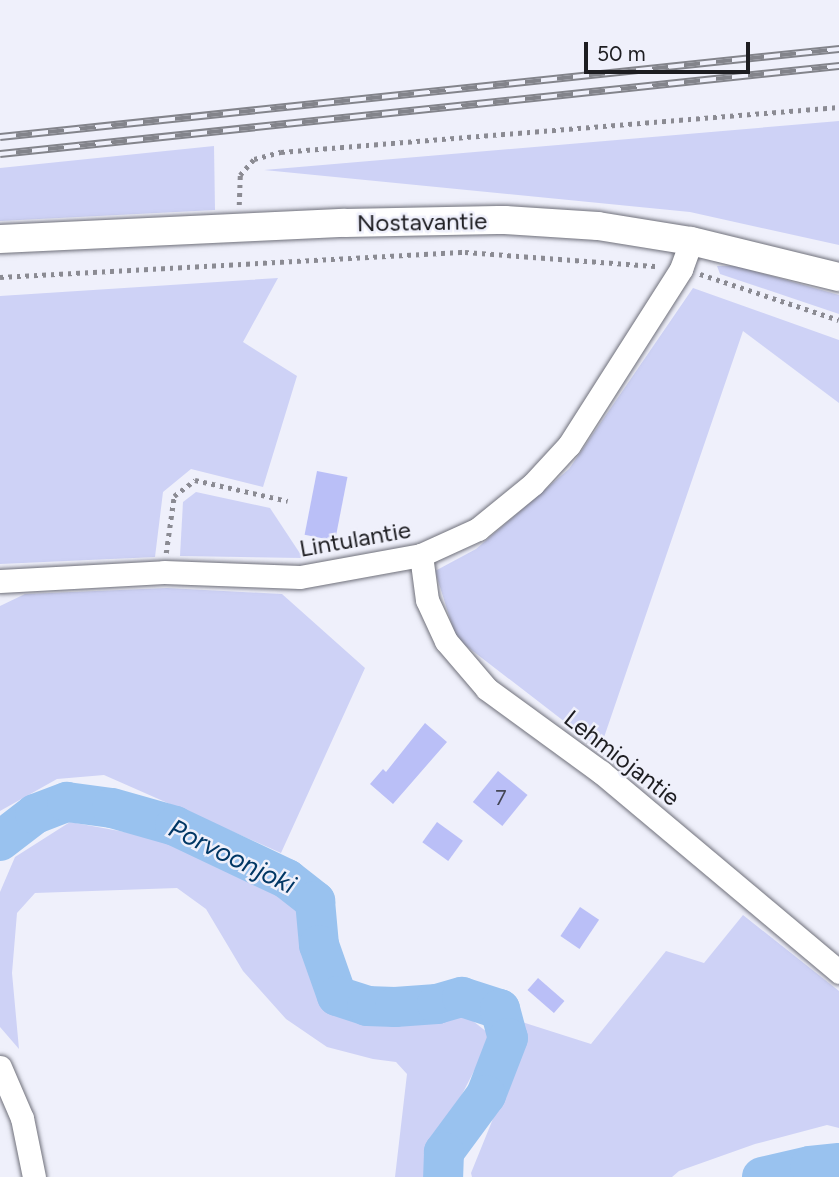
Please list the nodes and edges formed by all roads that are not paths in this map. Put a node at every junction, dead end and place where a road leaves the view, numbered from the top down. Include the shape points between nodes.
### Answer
1 (0, 239) edge
2 (691, 241) junction
3 (839, 277) edge
4 (421, 555) junction
5 (0, 581) edge
6 (839, 972) edge
7 (0, 1067) edge
8 (34, 1177) edge

1 - 2 street, Nostavantie via 505,220 598,226
2 - 3 street, Nostavantie
2 - 4 street, Lintulantie via 681,269 569,445 533,484 478,529
4 - 5 street, Lintulantie via 300,577 164,572
4 - 6 street, Lehmiojantie via 427,600 446,640 487,689 601,772
7 - 8 street via 22,1118

